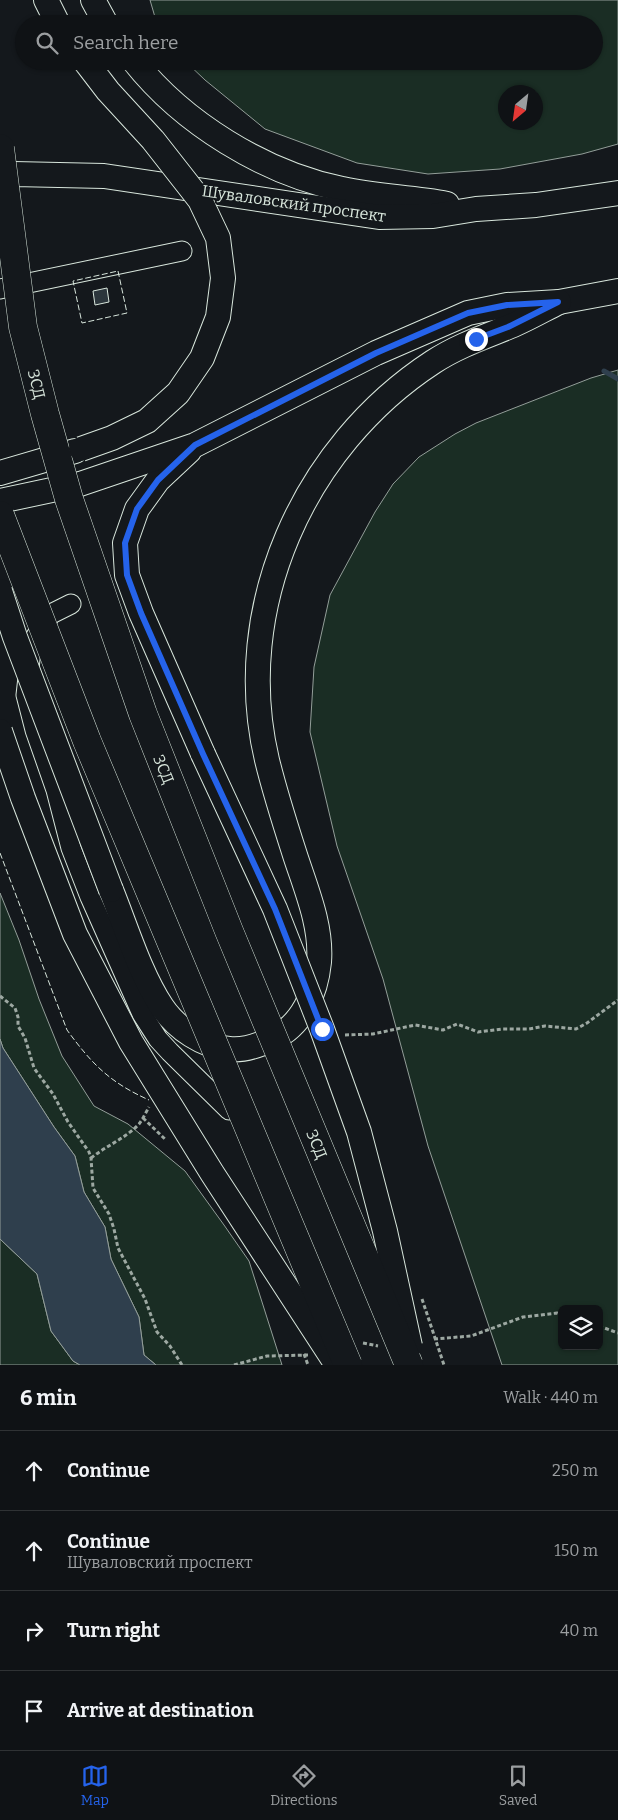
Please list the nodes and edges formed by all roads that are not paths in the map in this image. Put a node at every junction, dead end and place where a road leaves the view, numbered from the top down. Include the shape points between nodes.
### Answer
1 (46, 0) edge
2 (93, 0) edge
3 (54, 15) edge
4 (101, 15) edge
5 (92, 70) edge
6 (141, 70) edge
7 (0, 148) edge
8 (0, 176) edge
9 (618, 193) edge
10 (476, 209) junction
11 (182, 251) dead end
12 (0, 289) edge
13 (618, 291) edge
14 (558, 302) junction
15 (195, 445) junction
16 (0, 473) edge
17 (0, 501) edge
18 (0, 515) edge
19 (0, 591) edge
20 (71, 604) dead end
21 (0, 731) edge
22 (229, 1110) dead end
23 (337, 1365) edge
24 (348, 1365) edge
25 (409, 1365) edge
26 (414, 1365) edge

1 - 3 main road
2 - 4 main road
5 - 16 main road, bridge via 200,200 218,238 223,278 218,317 202,358 178,393 147,421 81,449
6 - 10 main road via 191,118 271,165 339,189
7 - 25 highway, ЗСД, bridge via 23,327 72,508 142,714
8 - 10 main road, Шуваловский проспект via 104,176 379,217 433,216
9 - 10 main road, Шуваловский проспект via 536,206
11 - 12 lane via 81,276
13 - 14 main road
14 - 15 main road via 507,305 468,313 376,353
14 - 19 main road, bridge via 433,362 394,392 359,423 322,470 290,531 269,588 258,646 258,698 276,799 317,926 319,962 312,995 298,1021 281,1035 257,1046 231,1050 204,1043 163,1009 111,890
15 - 17 main road via 80,484
15 - 26 main road, bridge via 158,480 137,509 125,543 127,575 203,754 275,909 322,1029 359,1132 385,1231
18 - 24 highway, bridge via 87,741
20 - 22 lane via 51,614 32,642 26,695 71,848 142,1014 158,1039
21 - 23 main road, bridge via 76,934 131,1042

